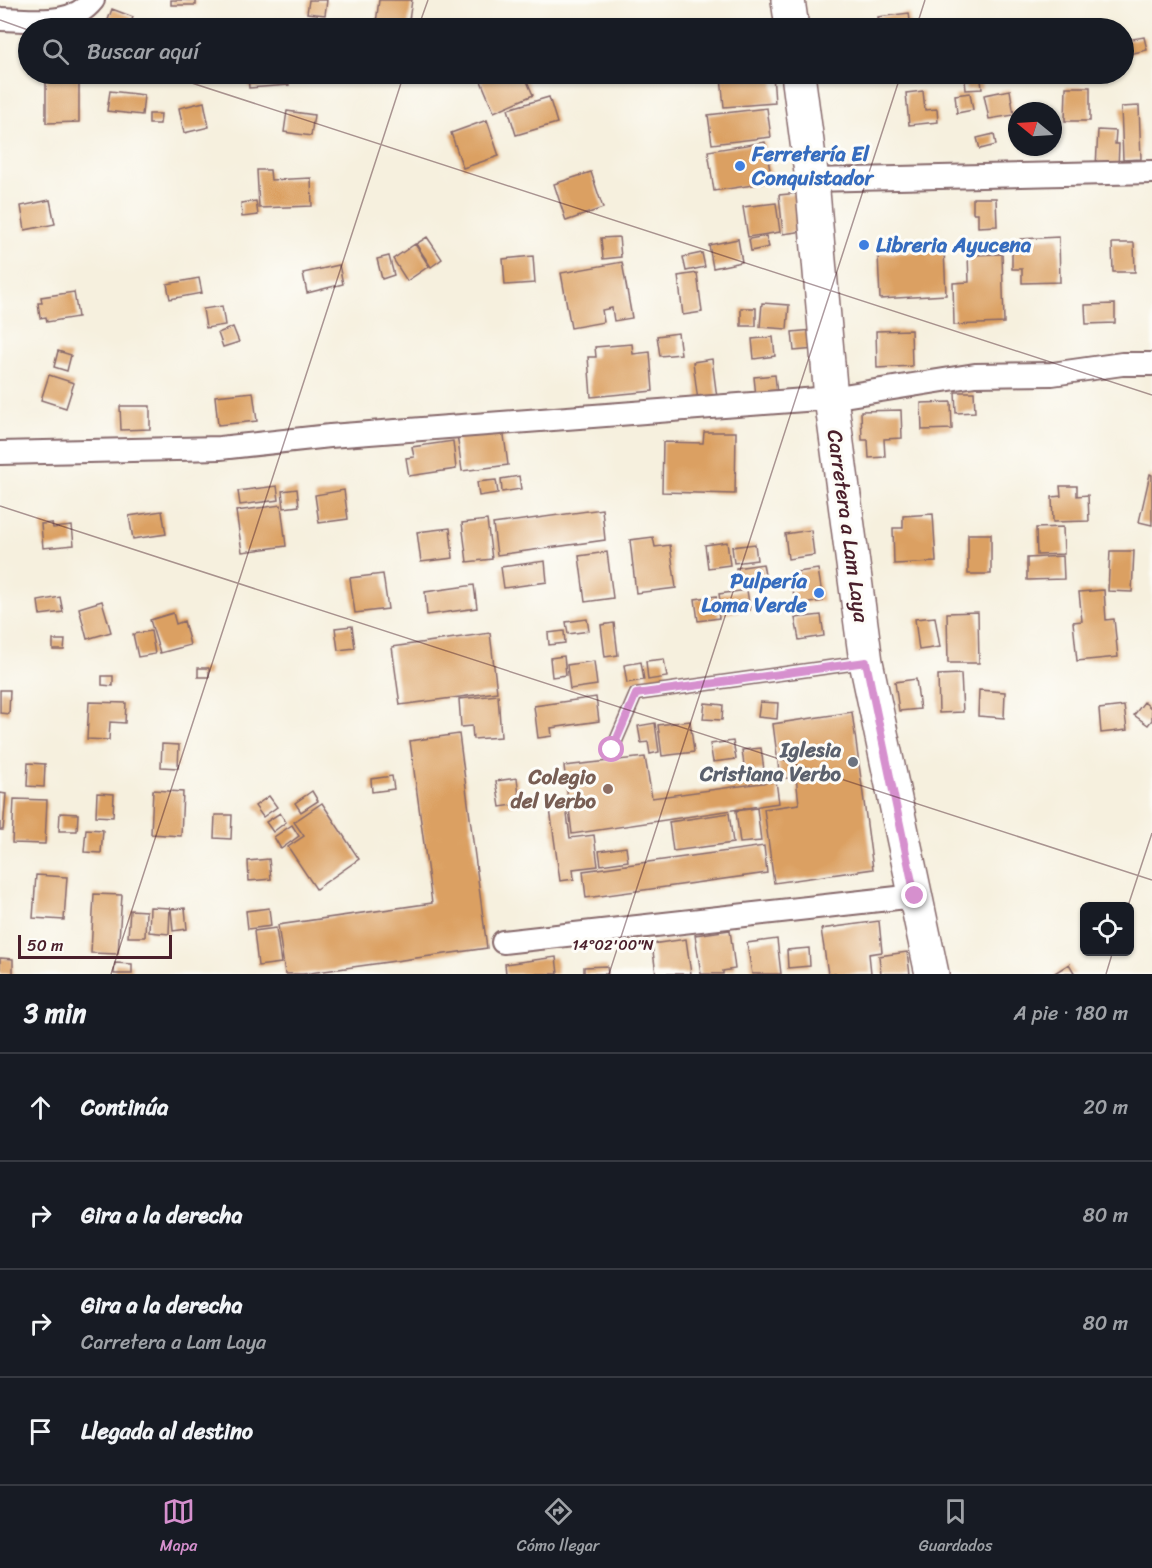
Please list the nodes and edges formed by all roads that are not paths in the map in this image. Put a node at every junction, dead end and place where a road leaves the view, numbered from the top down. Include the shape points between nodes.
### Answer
1 (93, 0) edge
2 (788, 0) edge
3 (68, 18) edge
4 (791, 18) edge
5 (0, 19) edge
6 (18, 19) edge
7 (799, 84) edge
8 (1152, 172) edge
9 (812, 180) junction
10 (1152, 364) edge
11 (831, 398) junction
12 (0, 453) edge
13 (866, 662) junction
14 (612, 750) dead end
15 (915, 896) junction
16 (503, 942) dead end
17 (932, 974) edge

1 - 3 street
2 - 4 main road
5 - 6 street
7 - 9 main road, Carretera a Lam Laya
8 - 9 street
9 - 11 main road, Carretera a Lam Laya
10 - 11 street via 1052,374 975,375
11 - 12 street via 354,434 220,448
11 - 13 main road, Carretera a Lam Laya
13 - 14 lane via 636,694
13 - 15 main road, Carretera a Lam Laya
15 - 16 street
15 - 17 main road, Carretera a Lam Laya

